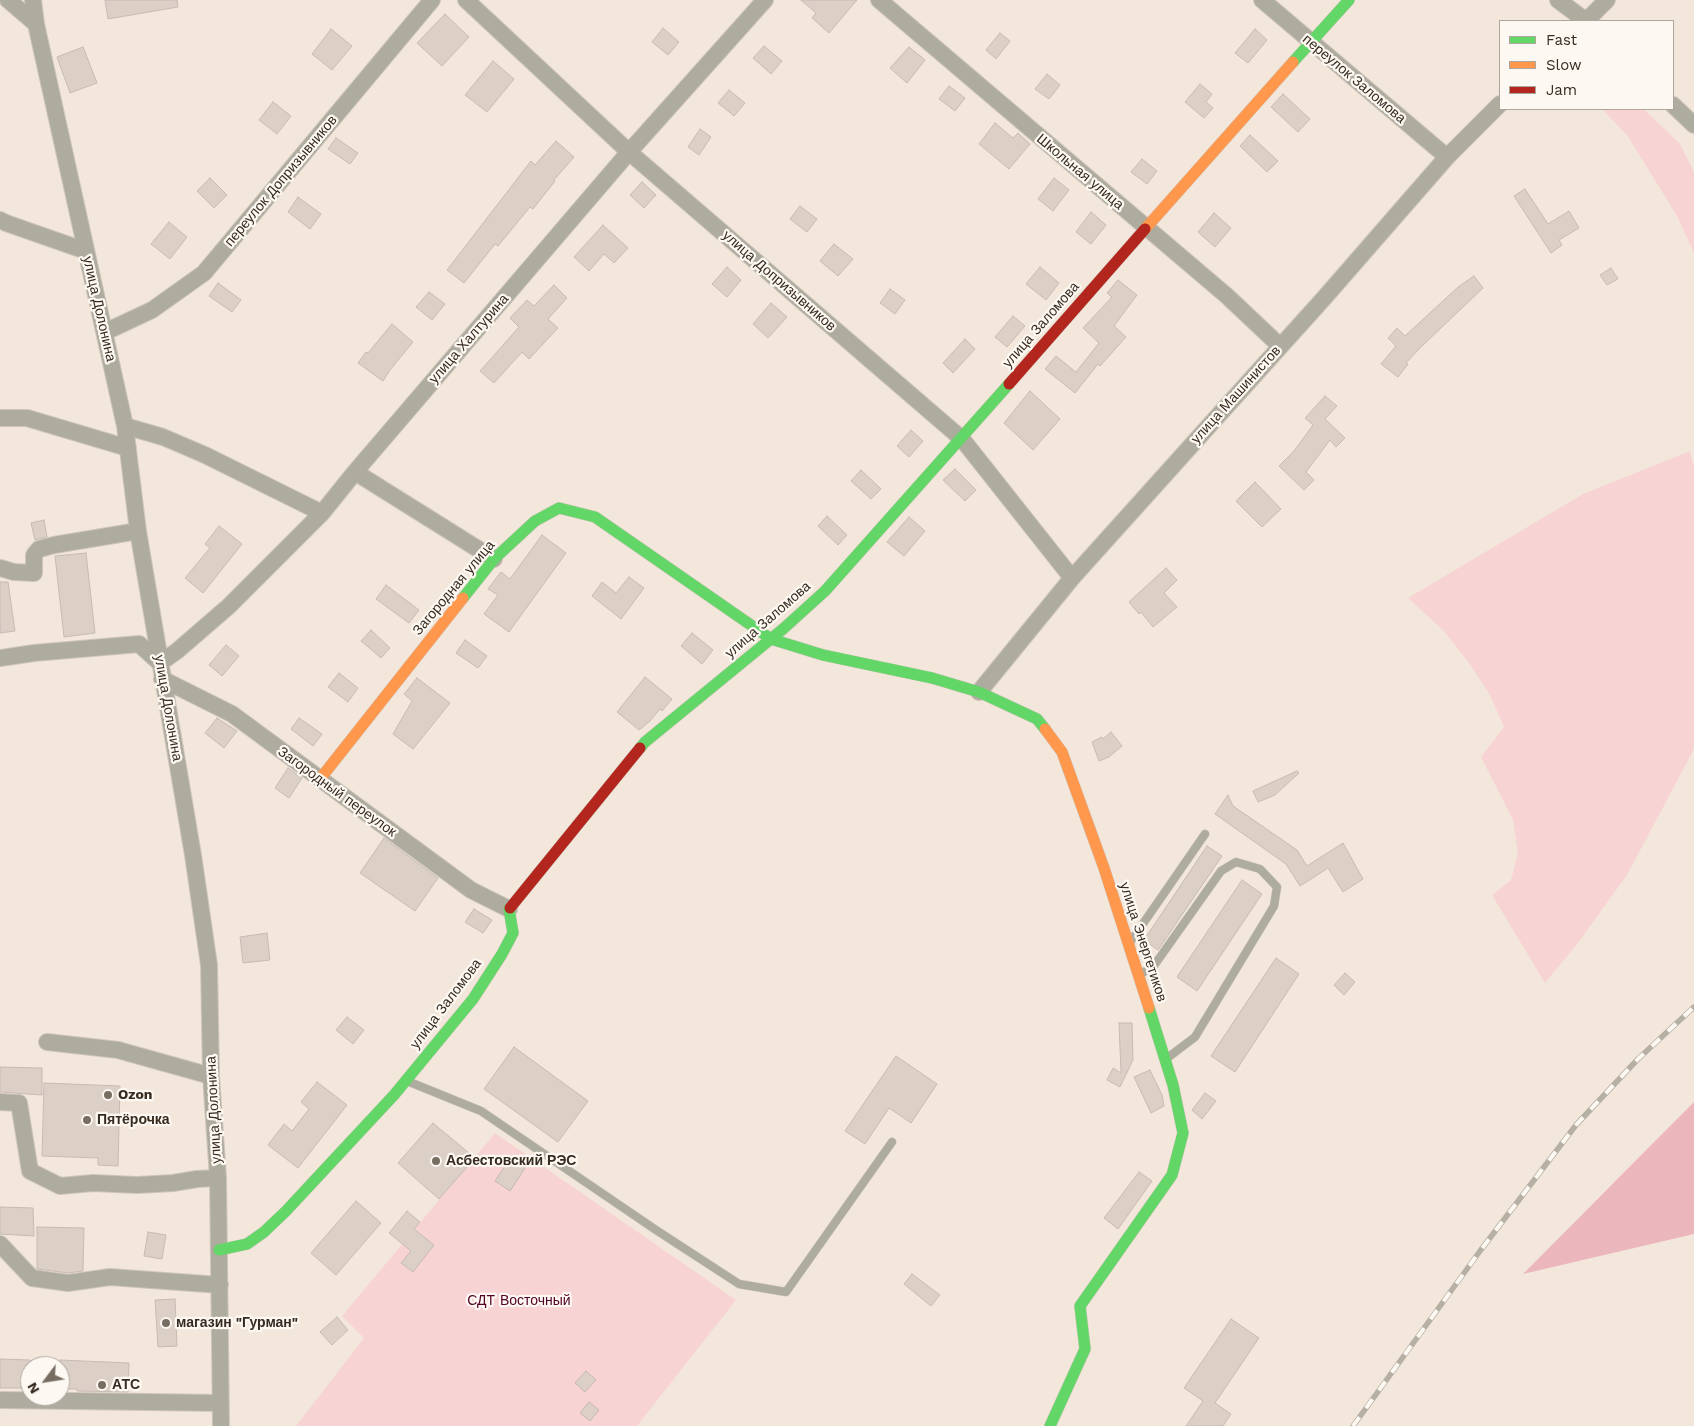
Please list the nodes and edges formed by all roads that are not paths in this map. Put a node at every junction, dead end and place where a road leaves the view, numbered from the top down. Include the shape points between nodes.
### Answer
1 (8, 0) edge
2 (33, 0) edge
3 (432, 0) edge
4 (466, 0) edge
5 (765, 0) edge
6 (879, 0) edge
7 (1262, 0) edge
8 (1349, 0) edge
9 (1558, 0) edge
10 (1607, 0) edge
11 (1585, 20) edge
12 (1587, 20) edge
13 (36, 24) junction
14 (1312, 43) junction
15 (1499, 105) edge
16 (1674, 106) edge
17 (1694, 125) edge
18 (629, 152) junction
19 (1447, 157) junction
20 (0, 220) edge
21 (1146, 228) junction
22 (86, 251) junction
23 (105, 332) junction
24 (1280, 346) junction
25 (0, 418) edge
26 (125, 426) junction
27 (962, 439) junction
28 (128, 448) junction
29 (355, 472) junction
30 (322, 513) junction
31 (138, 531) junction
32 (494, 559) junction
33 (0, 568) edge
34 (1072, 578) junction
35 (771, 638) junction
36 (0, 658) edge
37 (160, 663) junction
38 (162, 679) junction
39 (979, 692) junction
40 (320, 779) junction
41 (1205, 834) dead end
42 (509, 909) junction
43 (1128, 945) junction
44 (1138, 975) junction
45 (47, 1042) dead end
46 (1164, 1060) junction
47 (211, 1076) junction
48 (405, 1080) junction
49 (0, 1102) edge
50 (892, 1142) dead end
51 (218, 1178) junction
52 (0, 1244) edge
53 (219, 1250) junction
54 (220, 1285) junction
55 (0, 1400) edge
56 (220, 1403) junction
57 (220, 1426) edge
58 (1050, 1426) edge

1 - 13 street
2 - 13 street, улица Долонина
3 - 23 street, переулок Допризывников via 204,273 152,310
4 - 18 street, улица Допризывников
5 - 18 street, улица Халтурина
6 - 21 street, Школьная улица
7 - 14 street, переулок Заломова
8 - 14 street, улица Заломова
9 - 11 street
10 - 12 street
13 - 22 street, улица Долонина
14 - 19 street, переулок Заломова
14 - 21 street, улица Заломова
15 - 19 street, улица Машинистов
16 - 17 street
18 - 27 street, улица Допризывников
18 - 29 street, улица Халтурина
19 - 24 street, улица Машинистов
20 - 22 street
21 - 24 street, Школьная улица
21 - 27 street, улица Заломова
22 - 23 street, улица Долонина
23 - 26 street, улица Долонина
24 - 34 street, улица Машинистов
25 - 28 street via 27,418
26 - 28 street, улица Долонина
26 - 30 street via 163,437 205,455
27 - 34 street, улица Допризывников
27 - 35 street, улица Заломова via 825,591
28 - 31 street, улица Долонина
29 - 30 street, улица Халтурина
29 - 32 street
30 - 37 street, улица Халтурина via 229,606
31 - 33 street via 39,549 34,556 34,574
31 - 37 street, улица Долонина
32 - 35 street, Загородная улица via 535,521 559,508 595,517
32 - 40 street, Загородная улица
34 - 39 street, улица Машинистов
35 - 39 street, улица Энергетиков via 823,655 932,678
35 - 42 street, улица Заломова via 646,742
36 - 37 street via 139,644
37 - 38 street, улица Долонина
38 - 40 street, Загородный переулок via 232,714
38 - 47 street, улица Долонина via 194,855 208,965
39 - 43 street, улица Энергетиков via 1037,720 1062,752
40 - 42 street, Загородный переулок via 470,890
41 - 43 lane
42 - 48 street, улица Заломова via 513,932 502,954 473,999
43 - 44 street, улица Энергетиков
44 - 46 street, улица Энергетиков
44 - 46 lane via 1153,967 1221,871 1236,862 1260,869 1277,887 1274,906 1195,1037
45 - 47 street via 118,1050
46 - 58 street, улица Энергетиков via 1183,1133 1172,1175 1080,1306 1085,1349
47 - 51 street, улица Долонина
48 - 50 lane via 481,1110 739,1284 786,1292
48 - 53 street, улица Заломова via 264,1232 246,1244
49 - 51 street via 20,1103 30,1171 60,1186 93,1183 137,1185
51 - 53 street, улица Долонина
52 - 54 street via 32,1278 68,1283 110,1277
53 - 54 street, улица Долонина
54 - 56 street, улица Долонина
55 - 56 street
56 - 57 street, улица Долонина

